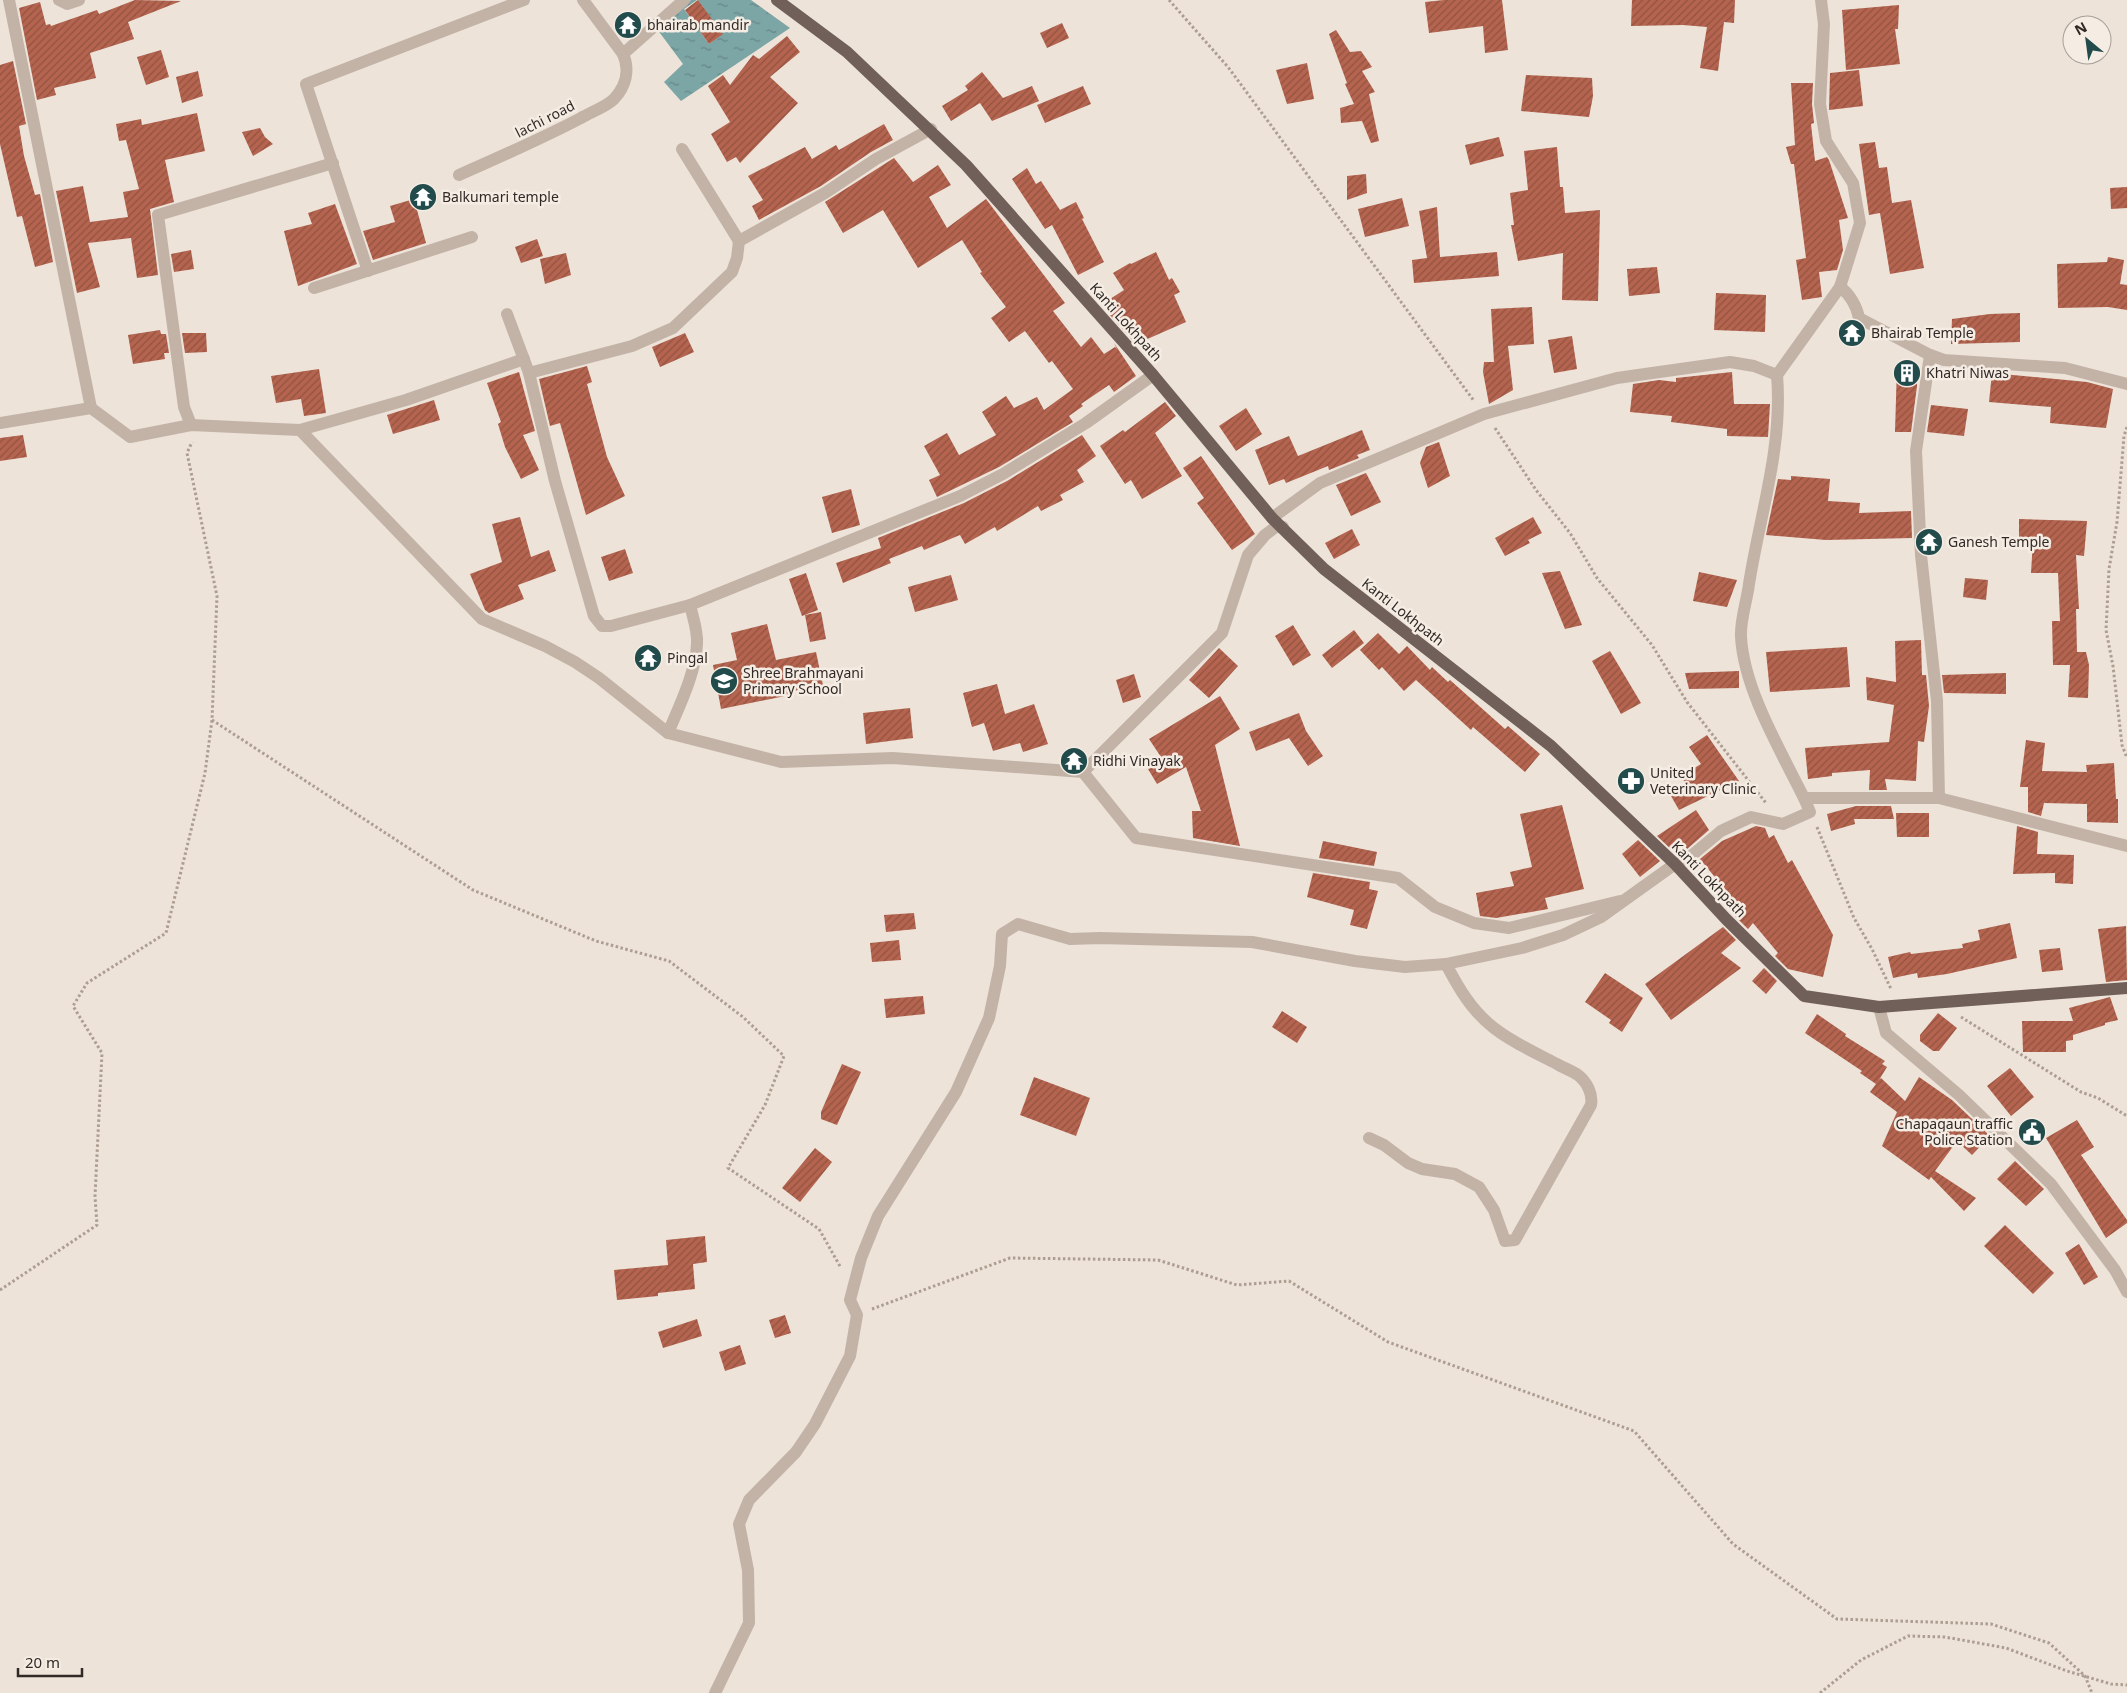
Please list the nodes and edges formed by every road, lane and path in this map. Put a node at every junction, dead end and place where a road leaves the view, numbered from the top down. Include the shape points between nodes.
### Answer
1 (9, 0) edge
2 (59, 0) edge
3 (79, 0) edge
4 (524, 0) edge
5 (583, 0) edge
6 (684, 0) edge
7 (777, 0) edge
8 (1821, 0) edge
9 (623, 54) junction
10 (931, 130) junction
11 (682, 149) dead end
12 (333, 164) junction
13 (459, 176) dead end
14 (472, 237) dead end
15 (739, 241) junction
16 (368, 271) junction
17 (1840, 287) junction
18 (314, 288) dead end
19 (508, 314) dead end
20 (1930, 355) junction
21 (524, 359) junction
22 (529, 373) junction
23 (1153, 375) junction
24 (1777, 375) junction
25 (2127, 384) edge
26 (91, 408) junction
27 (0, 423) edge
28 (194, 425) junction
29 (2127, 427) edge
30 (300, 430) junction
31 (1272, 518) junction
32 (1283, 527) junction
33 (690, 605) junction
34 (212, 720) junction
35 (668, 733) junction
36 (2127, 758) edge
37 (1082, 772) junction
38 (1804, 798) junction
39 (1939, 798) junction
40 (1810, 812) junction
41 (2127, 846) edge
42 (1675, 864) junction
43 (1628, 898) junction
44 (1446, 964) junction
45 (2127, 988) edge
46 (1938, 1001) junction
47 (1907, 1006) junction
48 (1879, 1007) junction
49 (2127, 1116) edge
50 (1369, 1138) dead end
51 (842, 1270) dead end
52 (0, 1290) edge
53 (2127, 1292) edge
54 (857, 1315) junction
55 (2085, 1676) junction
56 (2127, 1685) edge
57 (715, 1693) edge
58 (1820, 1693) edge
59 (2092, 1693) edge

1 - 26 street
2 - 3 street via 67,4
4 - 12 street via 306,84
5 - 9 street
6 - 9 street
7 - 10 main road, Kanti Lokhpath via 847,52
8 - 17 street via 1824,24 1820,104 1826,141 1853,183 1860,224
9 - 13 street, lachi road via 627,72 623,88 613,101 539,140
10 - 15 street
10 - 23 main road, Kanti Lokhpath via 970,168
11 - 15 street
12 - 16 street
12 - 28 street via 158,215 184,407
14 - 16 street
15 - 22 street via 732,272 673,328 632,346
16 - 18 street
17 - 20 street via 1847,292 1859,318
17 - 24 street
19 - 21 street
20 - 25 street via 1944,360 2065,368
20 - 39 street via 1916,451 1921,556 1936,701
21 - 22 street
21 - 30 street via 406,400
22 - 33 street via 554,481 594,616 602,626 612,626
23 - 31 main road, Kanti Lokhpath
23 - 33 street via 1086,423 1003,474 960,496
24 - 31 street via 1754,366 1730,362 1616,378 1506,406 1320,482
24 - 38 street via 1778,429 1773,471 1741,636 1762,713
26 - 27 street
26 - 28 street via 130,437
28 - 30 street
28 - 34 path via 187,453 217,596
29 - 36 path via 2109,569 2106,630 2122,745
30 - 35 street via 482,619 575,662
31 - 32 main road, Kanti Lokhpath
32 - 37 street via 1277,526 1265,535 1248,555 1222,633
32 - 42 main road, Kanti Lokhpath via 1324,569 1551,746
33 - 35 street via 697,644 695,658
34 - 51 path via 473,890 596,941 669,961 743,1018 784,1056 765,1105 728,1168 819,1229
34 - 52 path via 205,773 166,933 87,983 73,1006 102,1053 95,1196 97,1225
35 - 37 street via 781,762 893,758
37 - 43 street via 1136,838 1398,878 1435,907 1474,923 1509,928
38 - 39 street
38 - 40 street
39 - 41 street
40 - 42 street via 1783,824 1751,817 1721,831 1691,856
40 - 47 path via 1854,918 1892,992
42 - 43 street
42 - 48 main road, Kanti Lokhpath via 1804,996
43 - 44 street via 1602,918 1563,935 1522,948
44 - 50 street via 1468,1003 1481,1016 1520,1045 1578,1076 1589,1090 1592,1105 1515,1240 1510,1241 1502,1235 1494,1210 1479,1187 1455,1174 1422,1169 1408,1163
44 - 54 street via 1397,966 1252,942 1070,939 1018,924 1002,934 1000,966 989,1018 956,1092 878,1216 861,1258 850,1300
45 - 46 main road, Kanti Lokhpath
46 - 47 main road, Kanti Lokhpath
46 - 49 path via 2073,1087
47 - 48 main road, Kanti Lokhpath
48 - 53 street via 1886,1033 1960,1095 2051,1184 2115,1270
54 - 55 path via 1010,1258 1158,1260 1237,1285 1289,1280 1388,1342 1634,1430 1734,1544 1836,1619 1991,1624 2049,1643
54 - 57 street via 850,1356 815,1424 796,1452 749,1500 739,1524 748,1570 749,1623
55 - 56 path via 2110,1684
55 - 58 path via 2006,1648 1945,1637 1908,1636 1861,1660
55 - 59 path

